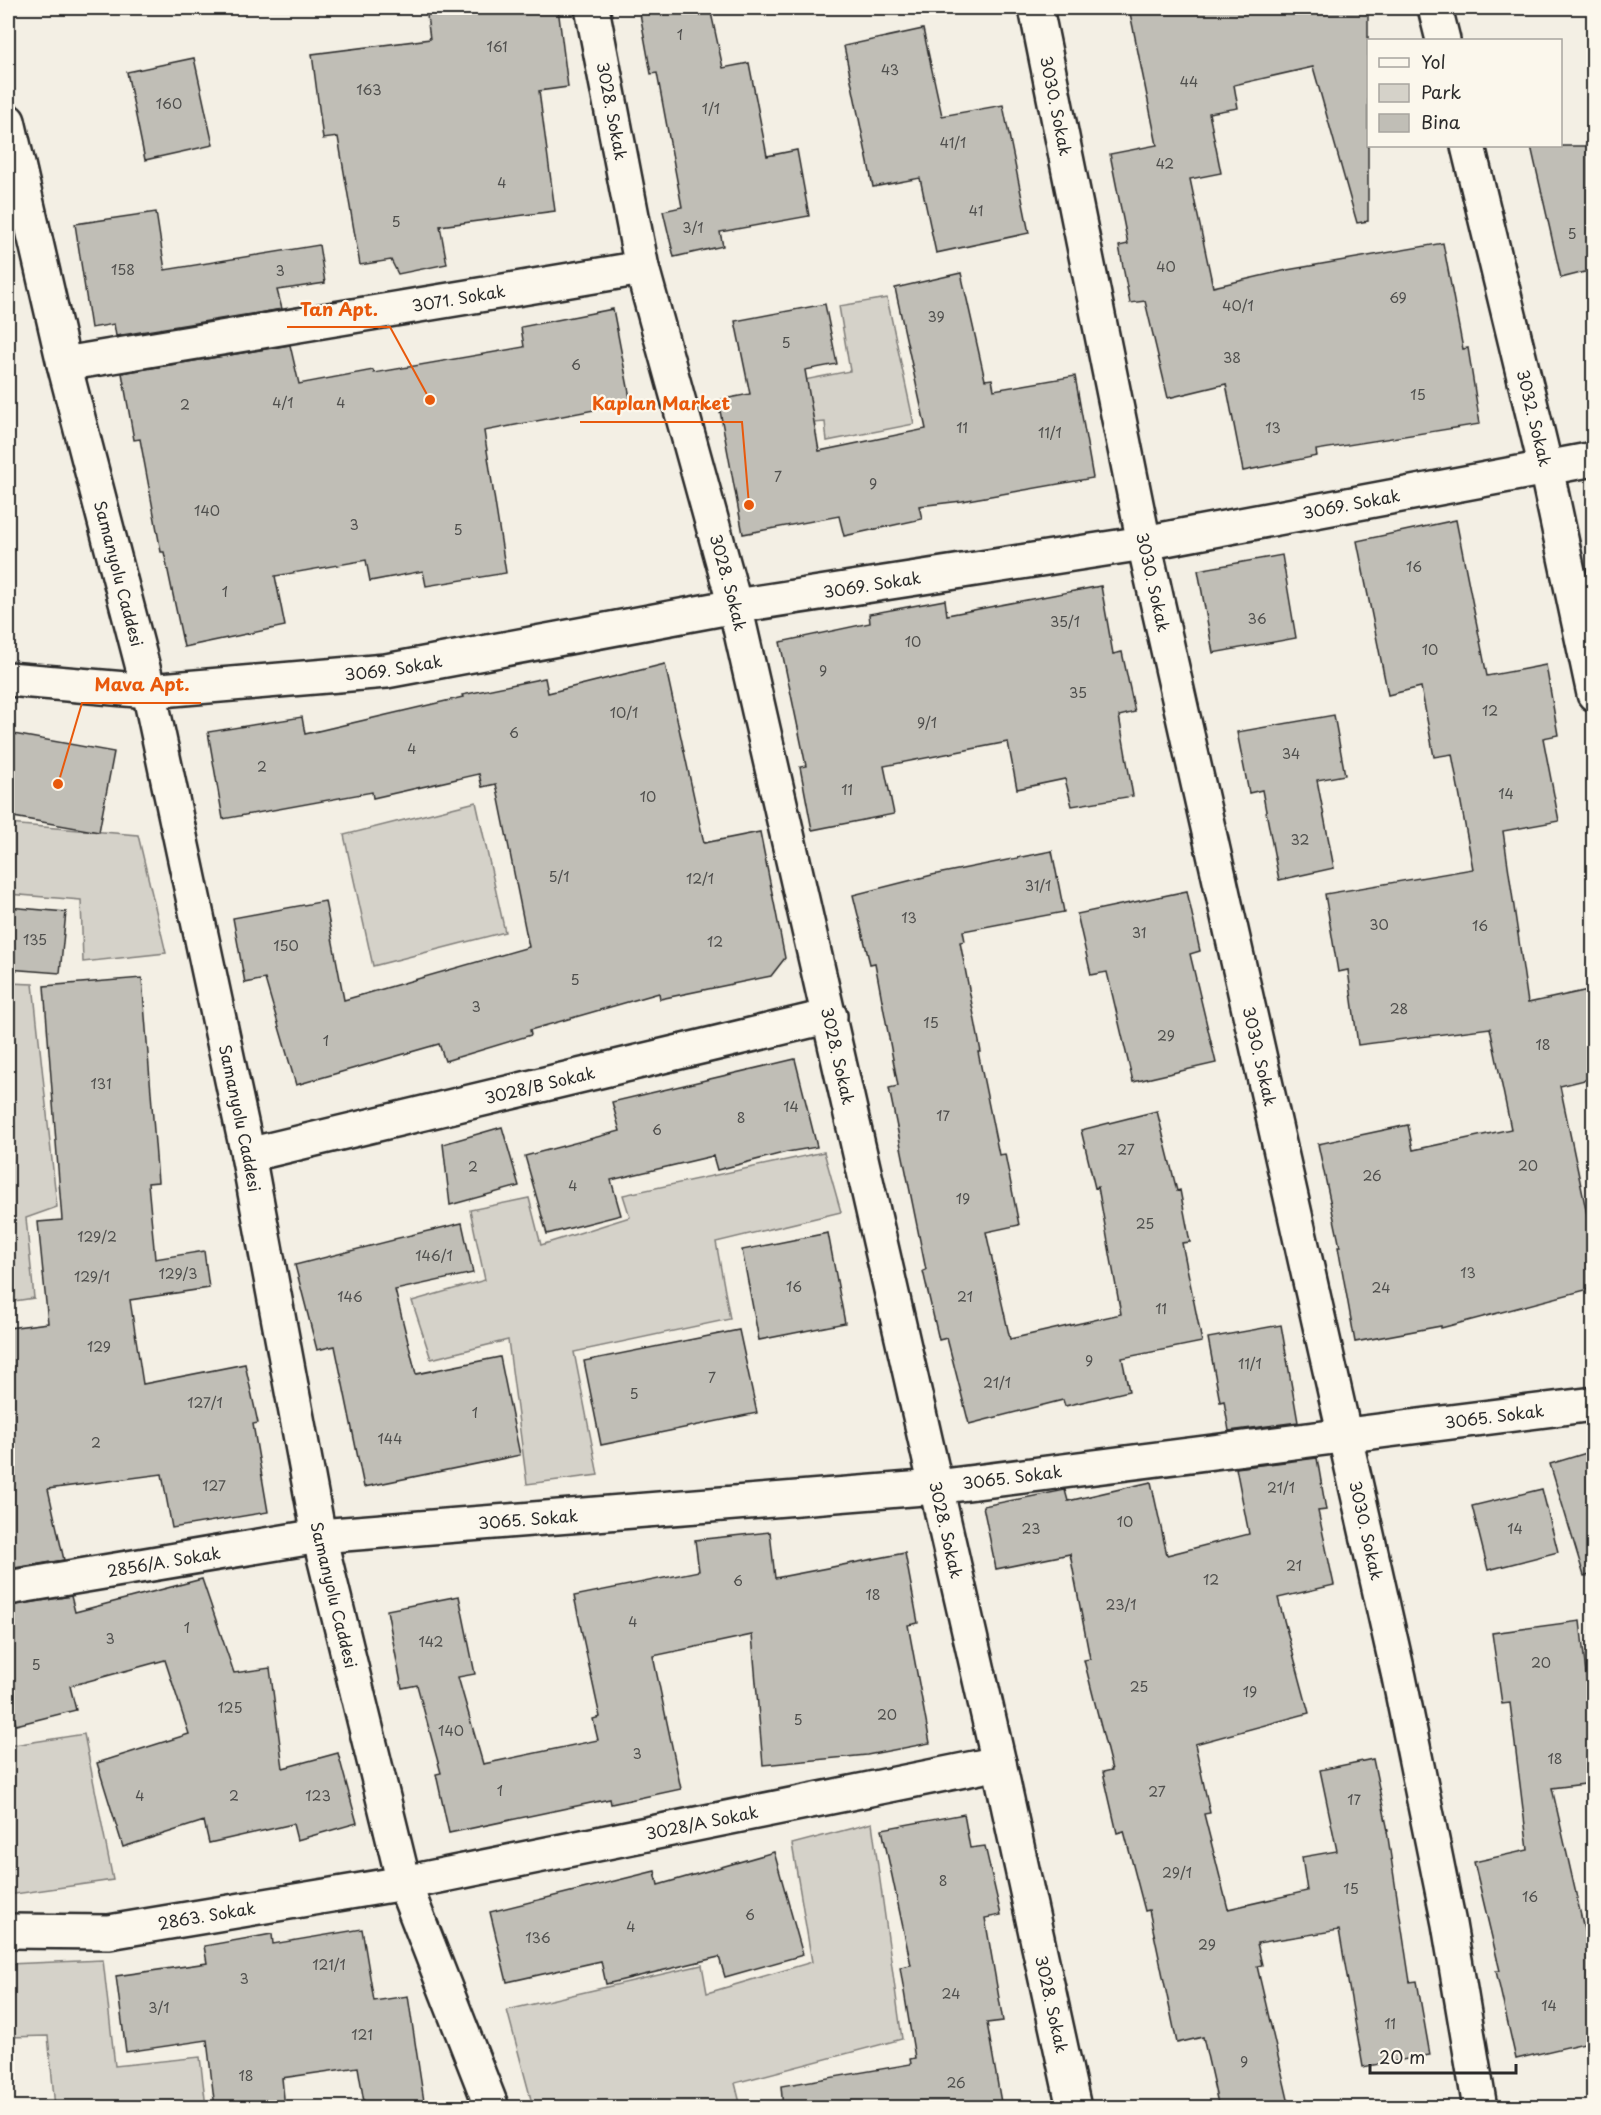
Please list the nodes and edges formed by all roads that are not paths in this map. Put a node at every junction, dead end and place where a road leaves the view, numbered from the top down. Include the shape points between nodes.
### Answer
1 (592, 8) edge
2 (1036, 8) edge
3 (1435, 8) edge
4 (1443, 39) edge
5 (8, 121) edge
6 (1468, 147) edge
7 (642, 268) junction
8 (64, 364) junction
9 (1593, 459) edge
10 (1546, 468) junction
11 (1144, 543) junction
12 (735, 606) junction
13 (8, 679) edge
14 (149, 691) junction
15 (1593, 694) edge
16 (830, 1016) junction
17 (248, 1155) junction
18 (1593, 1404) edge
19 (1347, 1436) junction
20 (936, 1487) junction
21 (319, 1536) junction
22 (8, 1588) edge
23 (999, 1763) junction
24 (404, 1883) junction
25 (8, 1931) edge
26 (492, 2108) edge
27 (1074, 2108) edge
28 (1480, 2108) edge

1 - 7 street, 3028. Sokak
2 - 11 street, 3030. Sokak
3 - 4 street
5 - 8 street, Samanyolu Caddesi
6 - 10 street, 3032. Sokak
7 - 8 street, 3071. Sokak
7 - 12 street, 3028. Sokak
8 - 14 street, Samanyolu Caddesi
9 - 10 street, 3069. Sokak
10 - 11 street, 3069. Sokak
10 - 15 street, 3032. Sokak
11 - 12 street, 3069. Sokak
11 - 19 street, 3030. Sokak
12 - 14 street, 3069. Sokak via 386,671
12 - 16 street, 3028. Sokak
13 - 14 street, 3069. Sokak
14 - 17 street, Samanyolu Caddesi
16 - 17 street, 3028/B Sokak
16 - 20 street, 3028. Sokak
17 - 21 street, Samanyolu Caddesi
18 - 19 street, 3065. Sokak
19 - 20 street, 3065. Sokak
19 - 28 street, 3030. Sokak via 1449,1924
20 - 21 street, 3065. Sokak
20 - 23 street, 3028. Sokak
21 - 22 street, 2856/A. Sokak
21 - 24 street, Samanyolu Caddesi
23 - 24 street, 3028/A Sokak
23 - 27 street, 3028. Sokak
24 - 25 street, 2863. Sokak via 110,1932
24 - 26 street, Samanyolu Caddesi

